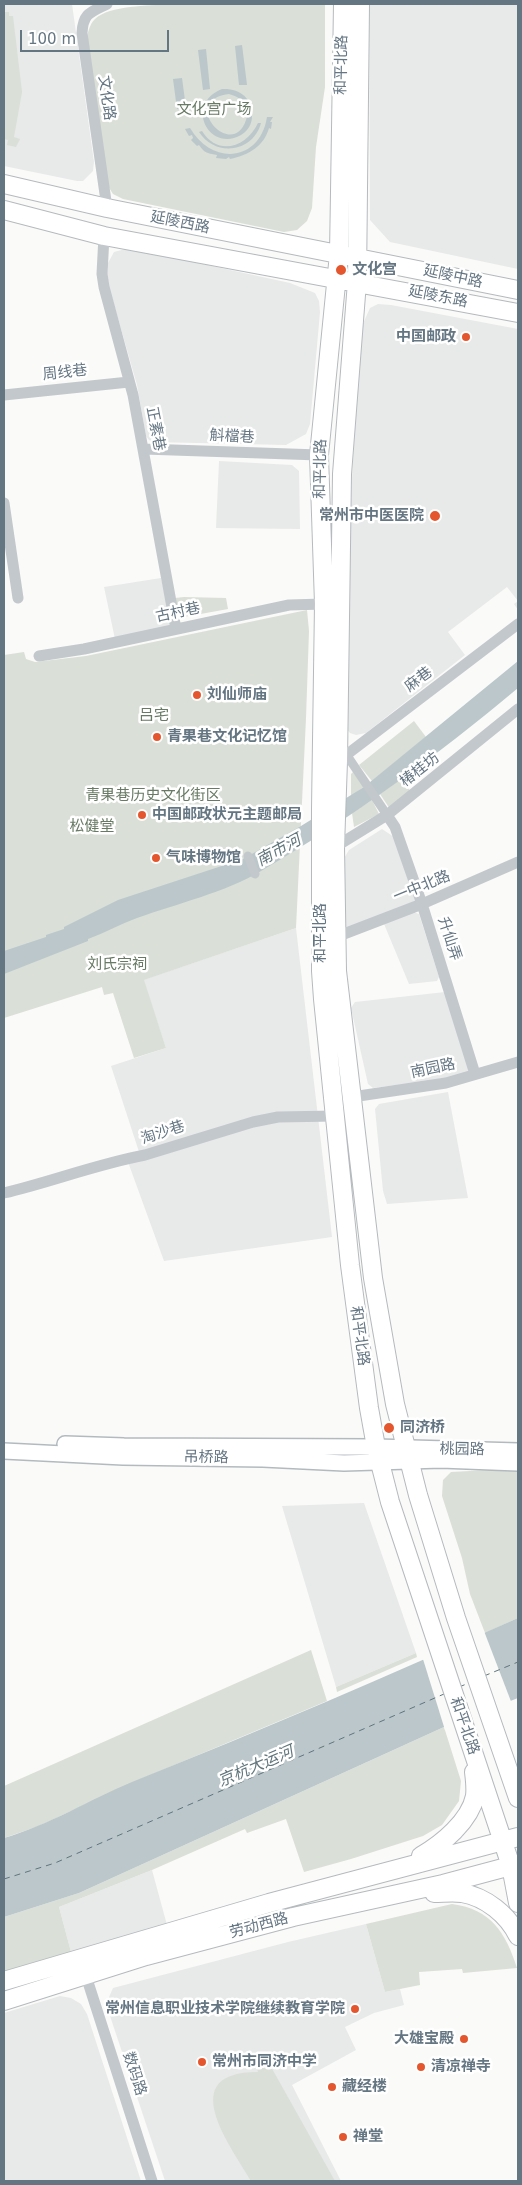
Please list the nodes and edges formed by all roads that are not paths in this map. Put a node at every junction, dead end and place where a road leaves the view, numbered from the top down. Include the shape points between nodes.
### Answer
1 (107, 4) edge
2 (343, 4) edge
3 (360, 4) edge
4 (4, 184) edge
5 (107, 208) junction
6 (4, 210) edge
7 (104, 236) junction
8 (339, 254) junction
9 (358, 257) junction
10 (337, 278) junction
11 (357, 282) junction
12 (518, 290) edge
13 (518, 313) edge
14 (129, 382) junction
15 (4, 395) edge
16 (144, 449) junction
17 (319, 455) junction
18 (4, 503) edge
19 (18, 598) dead end
20 (324, 604) junction
21 (518, 624) edge
22 (176, 629) junction
23 (39, 656) dead end
24 (518, 709) edge
25 (342, 758) junction
26 (322, 773) junction
27 (384, 811) junction
28 (330, 839) junction
29 (248, 856) dead end
30 (518, 862) edge
31 (255, 874) dead end
32 (422, 904) junction
33 (336, 937) junction
34 (518, 1062) edge
35 (475, 1074) junction
36 (352, 1097) junction
37 (334, 1116) junction
38 (4, 1193) edge
39 (4, 1441) edge
40 (4, 1451) edge
41 (518, 1451) edge
42 (377, 1454) junction
43 (407, 1455) junction
44 (518, 1462) edge
45 (499, 1743) junction
46 (474, 1754) junction
47 (518, 1771) edge
48 (518, 1798) edge
49 (510, 1839) edge
50 (514, 1865) edge
51 (402, 1867) junction
52 (406, 1892) junction
53 (518, 1903) edge
54 (518, 1936) edge
55 (86, 1976) junction
56 (4, 1981) edge
57 (4, 2001) edge
58 (152, 2181) edge

1 - 5 street, 文化路 via 87,14 82,33
2 - 8 main road, 和平北路
3 - 9 main road, 和平北路
4 - 5 main road, 延陵西路
5 - 8 main road, 延陵西路
6 - 7 main road, 延陵西路
7 - 10 main road, 延陵西路
7 - 14 street, 正素巷 via 104,287
8 - 9 main road, 延陵西路
8 - 10 main road, 和平北路
9 - 11 main road, 和平北路
9 - 12 main road, 延陵中路
10 - 11 main road, 延陵西路
10 - 17 main road, 和平北路
11 - 13 main road, 延陵东路
11 - 25 main road, 和平北路 via 342,474
14 - 15 street, 周线巷
14 - 16 street, 正素巷
16 - 17 street, 斛檔巷
16 - 22 street, 正素巷
17 - 20 main road, 和平北路
18 - 19 street
20 - 22 street, 古村巷 via 289,605
20 - 26 main road, 和平北路
21 - 25 street, 麻巷
22 - 23 street, 古村巷
24 - 27 street, 椿桂坊
25 - 26 street, 麻巷
25 - 27 street via 362,777
25 - 28 main road, 和平北路
26 - 28 main road, 和平北路 via 321,810
27 - 28 street, 椿桂坊
27 - 32 street, 升仙弄 via 395,827
28 - 33 main road, 和平北路
28 - 37 main road, 和平北路 via 321,971
29 - 31 street
30 - 32 street, 一中北路
32 - 33 street, 一中北路
32 - 35 street, 升仙弄
33 - 36 main road, 和平北路
34 - 35 street, 南园路
35 - 36 street, 南园路 via 446,1083
36 - 43 main road, 和平北路 via 373,1278 394,1404
37 - 38 street, 淘沙巷 via 278,1117 253,1122
37 - 42 main road, 和平北路 via 350,1265
39 - 42 main road, 吊桥路
40 - 42 main road, 吊桥路 via 123,1457
41 - 43 main road, 桃园路
42 - 43 main road, 吊桥路
42 - 46 main road, 和平北路
43 - 44 main road, 桃园路 via 441,1460
43 - 45 main road, 和平北路 via 456,1618
45 - 47 main road
45 - 48 main road, 和平北路
46 - 49 main road, 和平北路
46 - 51 main road via 475,1796 464,1820 439,1846
49 - 50 main road, 和平北路
49 - 51 main road, 劳动西路
50 - 52 main road, 劳动西路
50 - 53 main road, 和平北路
51 - 56 main road, 劳动西路
52 - 54 main road via 463,1893 491,1904 514,1926
52 - 55 main road, 劳动西路 via 293,1917 146,1956
55 - 57 main road, 劳动西路
55 - 58 street, 数码路

